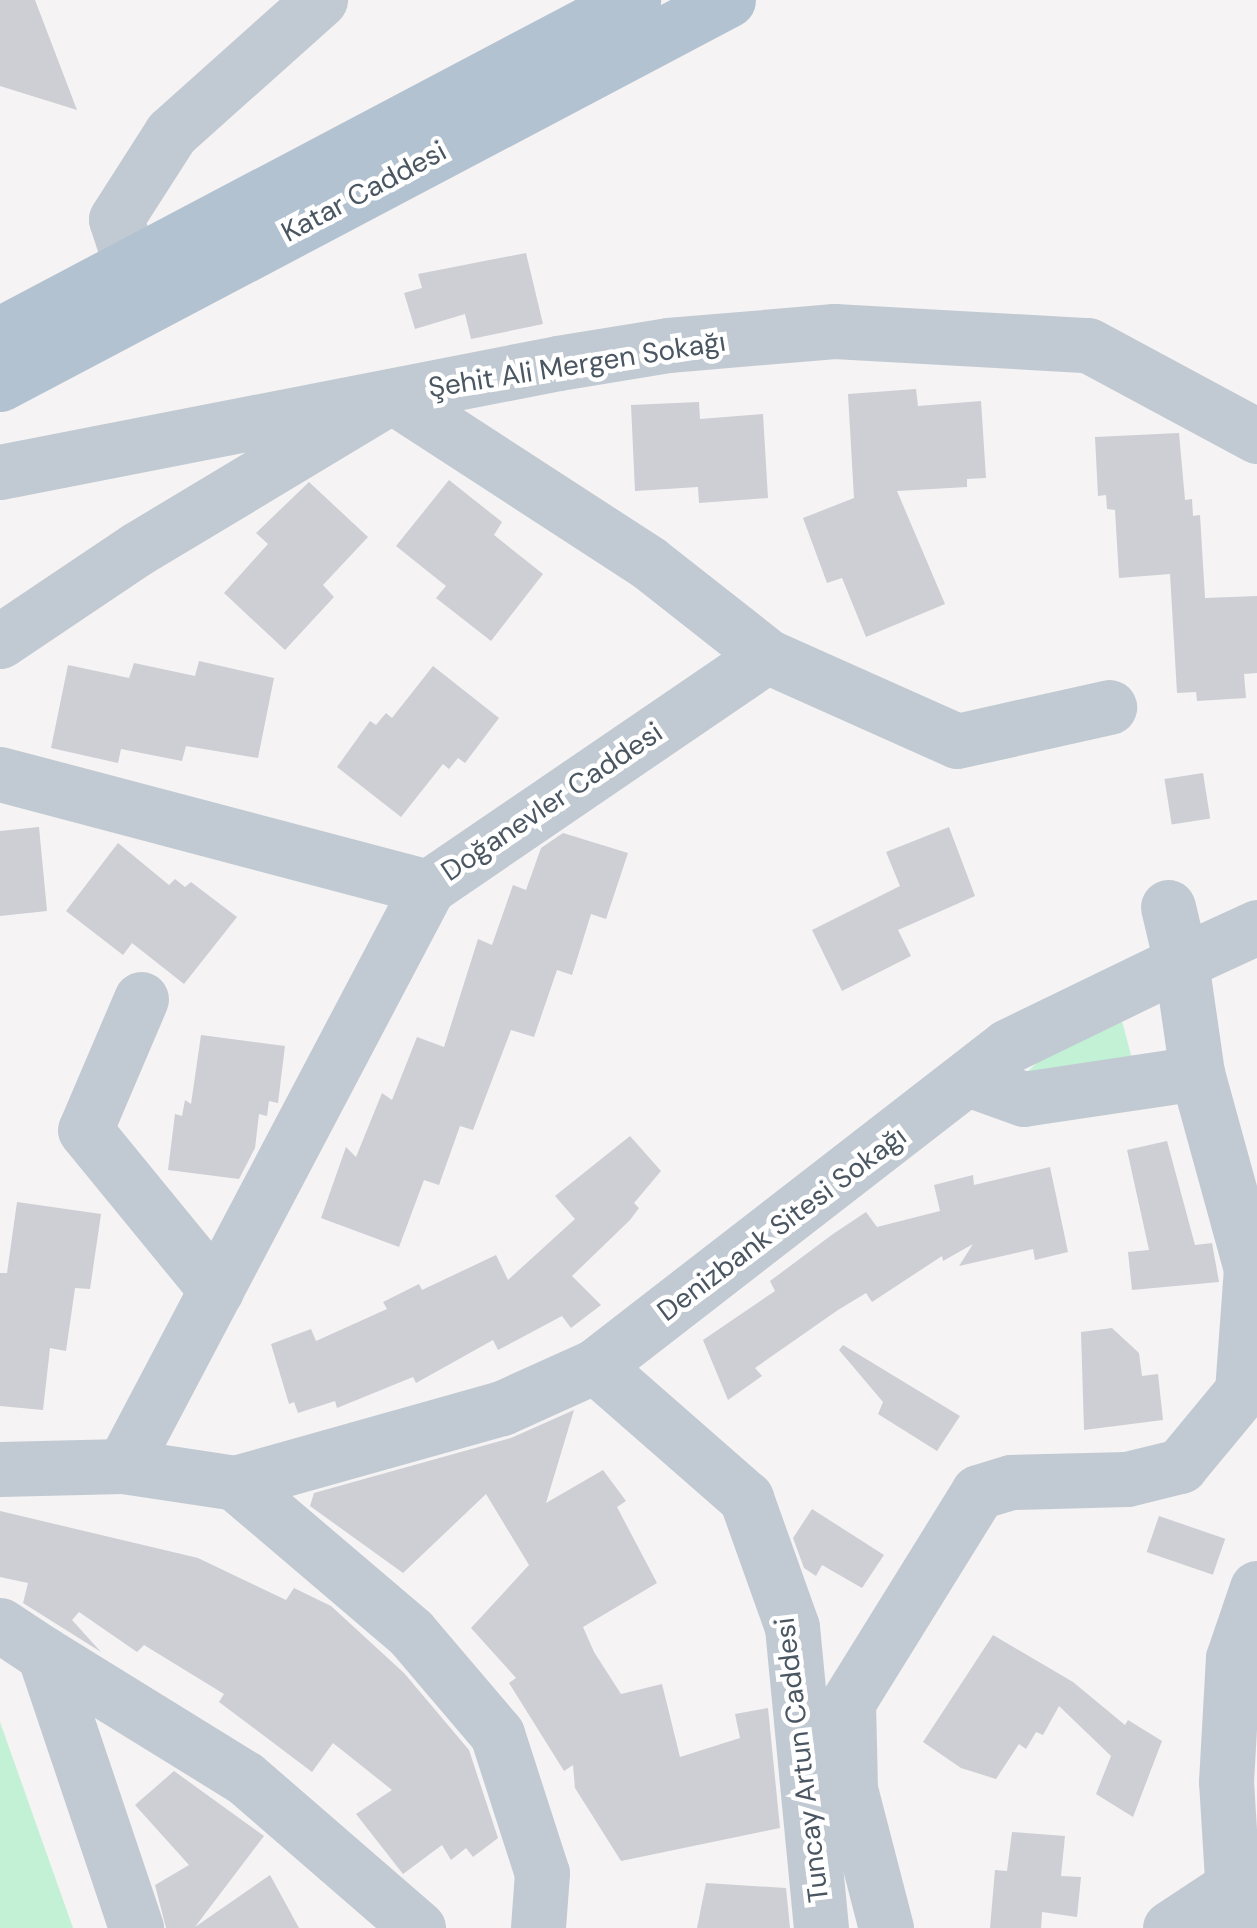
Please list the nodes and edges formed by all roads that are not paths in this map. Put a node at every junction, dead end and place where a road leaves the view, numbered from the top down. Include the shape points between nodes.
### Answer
1 (320, 0) edge
2 (633, 0) edge
3 (728, 0) edge
4 (142, 284) junction
5 (0, 334) edge
6 (0, 384) edge
7 (392, 396) junction
8 (1257, 436) edge
9 (0, 472) edge
10 (0, 642) edge
11 (766, 656) junction
12 (1110, 707) dead end
13 (0, 774) edge
14 (428, 886) junction
15 (1168, 907) dead end
16 (1257, 927) edge
17 (1181, 962) junction
18 (141, 1000) dead end
19 (1198, 1073) junction
20 (968, 1079) junction
21 (216, 1290) junction
22 (595, 1366) junction
23 (123, 1466) junction
24 (0, 1469) edge
25 (235, 1483) junction
26 (1257, 1588) edge
27 (22, 1639) edge
28 (824, 1728) junction
29 (1234, 1907) edge
30 (136, 1928) edge
31 (418, 1928) edge
32 (538, 1928) edge
33 (821, 1928) edge
34 (886, 1928) edge
35 (1170, 1928) edge

1 - 4 street via 171,134 116,219
2 - 4 main road, Katar Caddesi
3 - 4 main road, Katar Caddesi
4 - 5 main road, Katar Caddesi
4 - 6 main road, Katar Caddesi
7 - 8 street, Şehit Ali Mergen Sokağı via 668,345 834,331 1088,345
7 - 9 street, Şehit Ali Mergen Sokağı
7 - 10 street via 137,550
7 - 11 street via 649,564
11 - 12 street via 958,741
11 - 14 street, Doğanevler Caddesi
13 - 14 street
14 - 21 street, Doğanevler Caddesi
15 - 17 street
16 - 17 street, Denizbank Sitesi Sokağı
17 - 19 street
17 - 20 street, Denizbank Sitesi Sokağı via 1008,1046
18 - 21 street via 85,1130
19 - 20 street via 1024,1099
19 - 28 street via 1251,1269 1242,1391 1180,1466 1127,1479 1011,1482 978,1492 848,1702
20 - 22 street, Denizbank Sitesi Sokağı
21 - 23 street, Doğanevler Caddesi
22 - 25 street, Denizbank Sitesi Sokağı via 502,1408
22 - 28 street, Tuncay Artun Caddesi via 746,1498
23 - 24 street
23 - 25 street
25 - 32 street via 412,1633 496,1734 542,1873
26 - 29 street via 1234,1658 1226,1782
27 - 30 street
27 - 31 street via 245,1778
28 - 33 street, Tuncay Artun Caddesi
28 - 34 street via 850,1789
29 - 35 street

